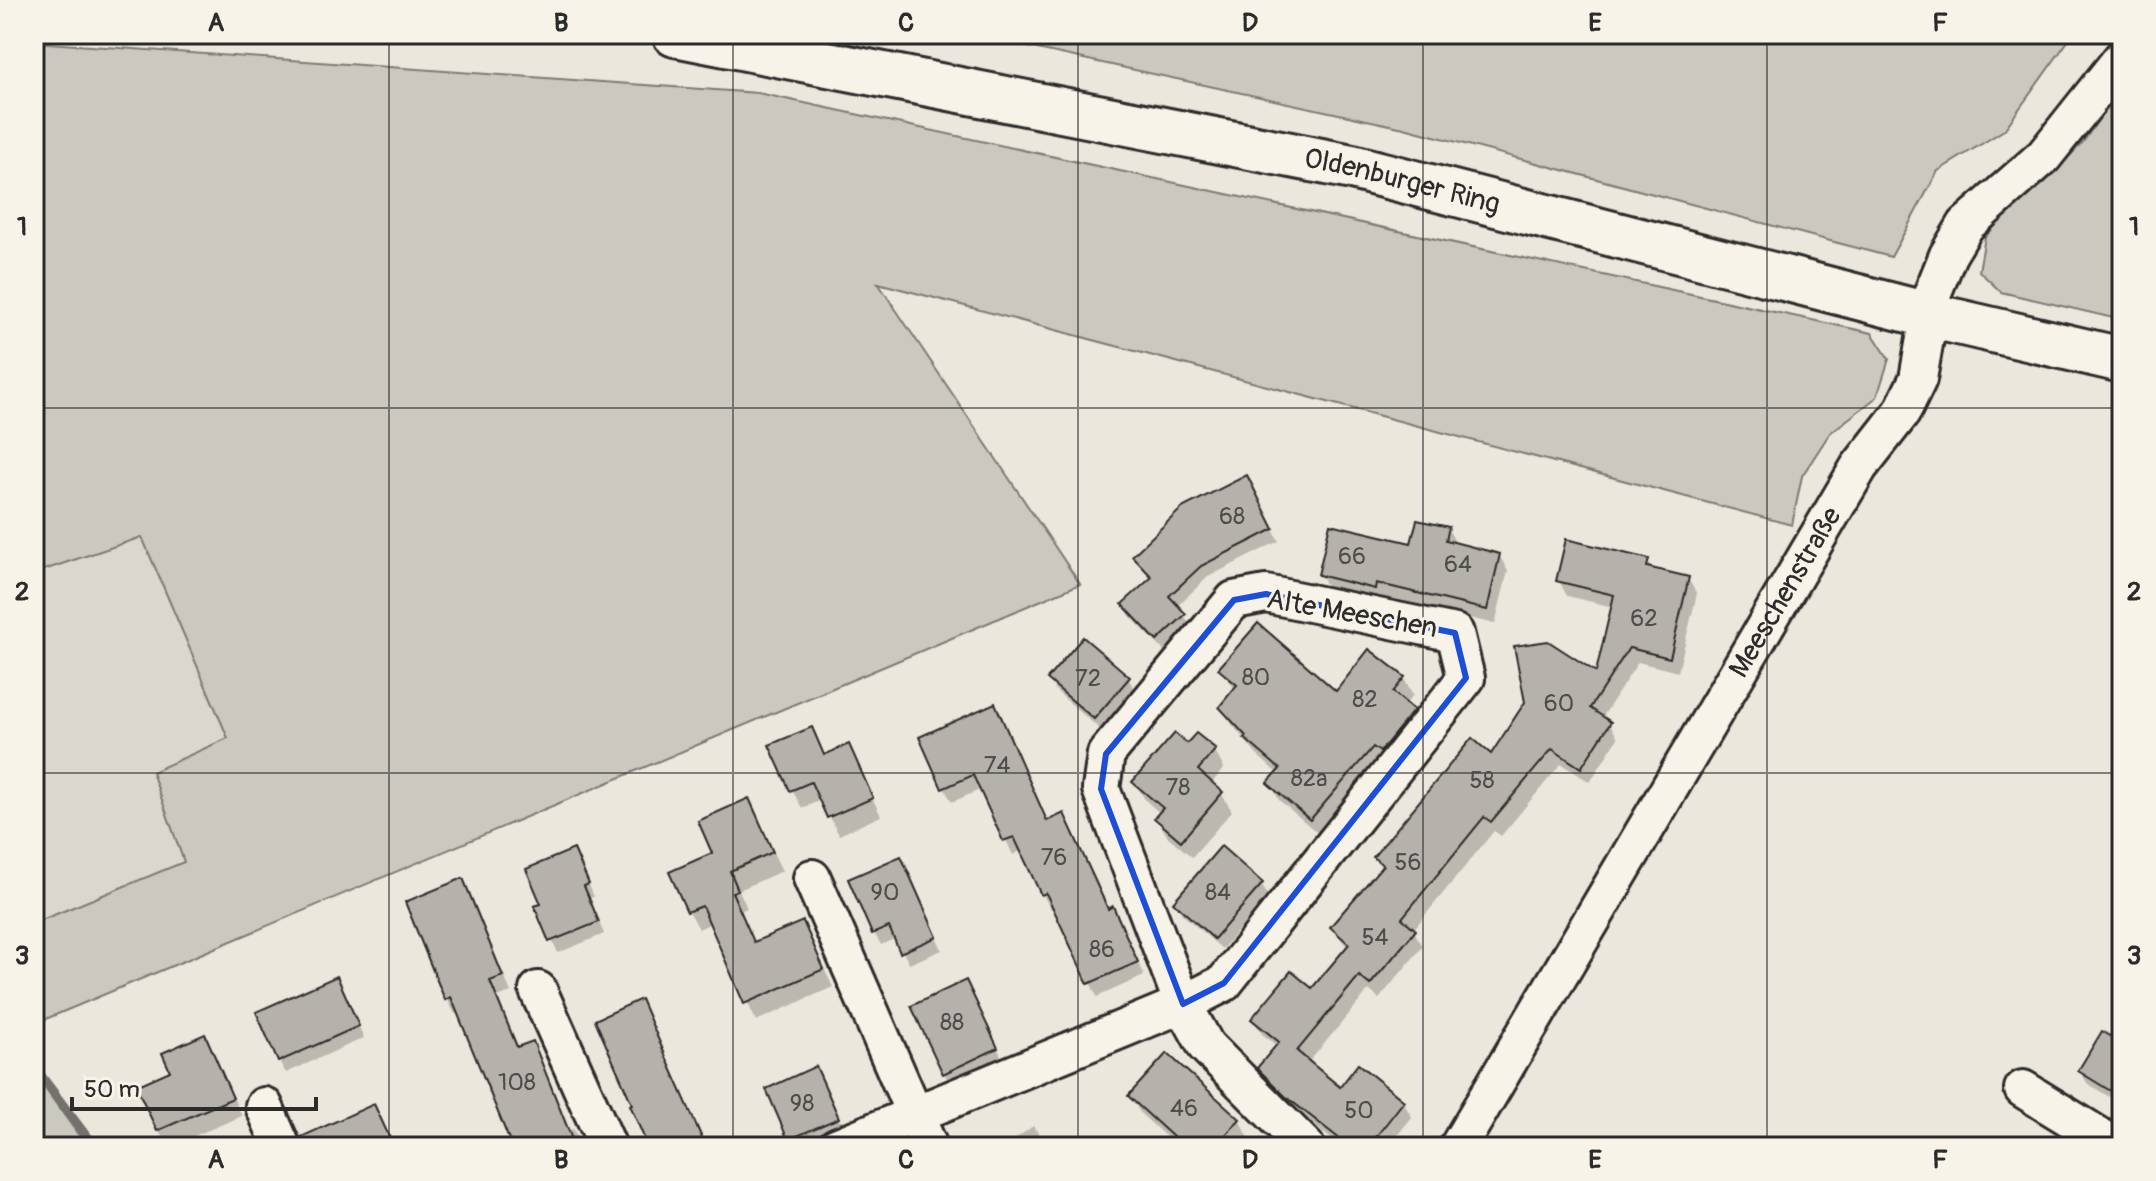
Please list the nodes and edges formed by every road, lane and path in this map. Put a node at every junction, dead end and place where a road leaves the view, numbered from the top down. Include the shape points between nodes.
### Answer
1 (675, 34) edge
2 (2122, 58) edge
3 (1928, 315) junction
4 (2122, 360) edge
5 (812, 878) dead end
6 (538, 990) dead end
7 (1183, 1004) junction
8 (2023, 1089) dead end
9 (264, 1106) dead end
10 (921, 1132) edge
11 (282, 1147) edge
12 (608, 1147) edge
13 (836, 1147) edge
14 (1306, 1147) edge
15 (1458, 1147) edge
16 (2117, 1147) edge

1 - 3 main road, Oldenburger Ring via 1352,167
2 - 3 street, Meeschenstraße via 2044,156 1966,225 1948,255
3 - 4 main road, Oldenburger Ring
3 - 15 street, Meeschenstraße via 1918,379 1902,412 1859,467
5 - 10 street
6 - 12 street
7 - 7 street, Alte Meeschen via 1224,983 1466,678 1455,633 1266,594 1234,600 1106,754 1101,789
7 - 10 street, Alte Meeschen
7 - 14 street via 1206,1046
8 - 16 street
9 - 11 street
10 - 13 street, Alte Meeschen

